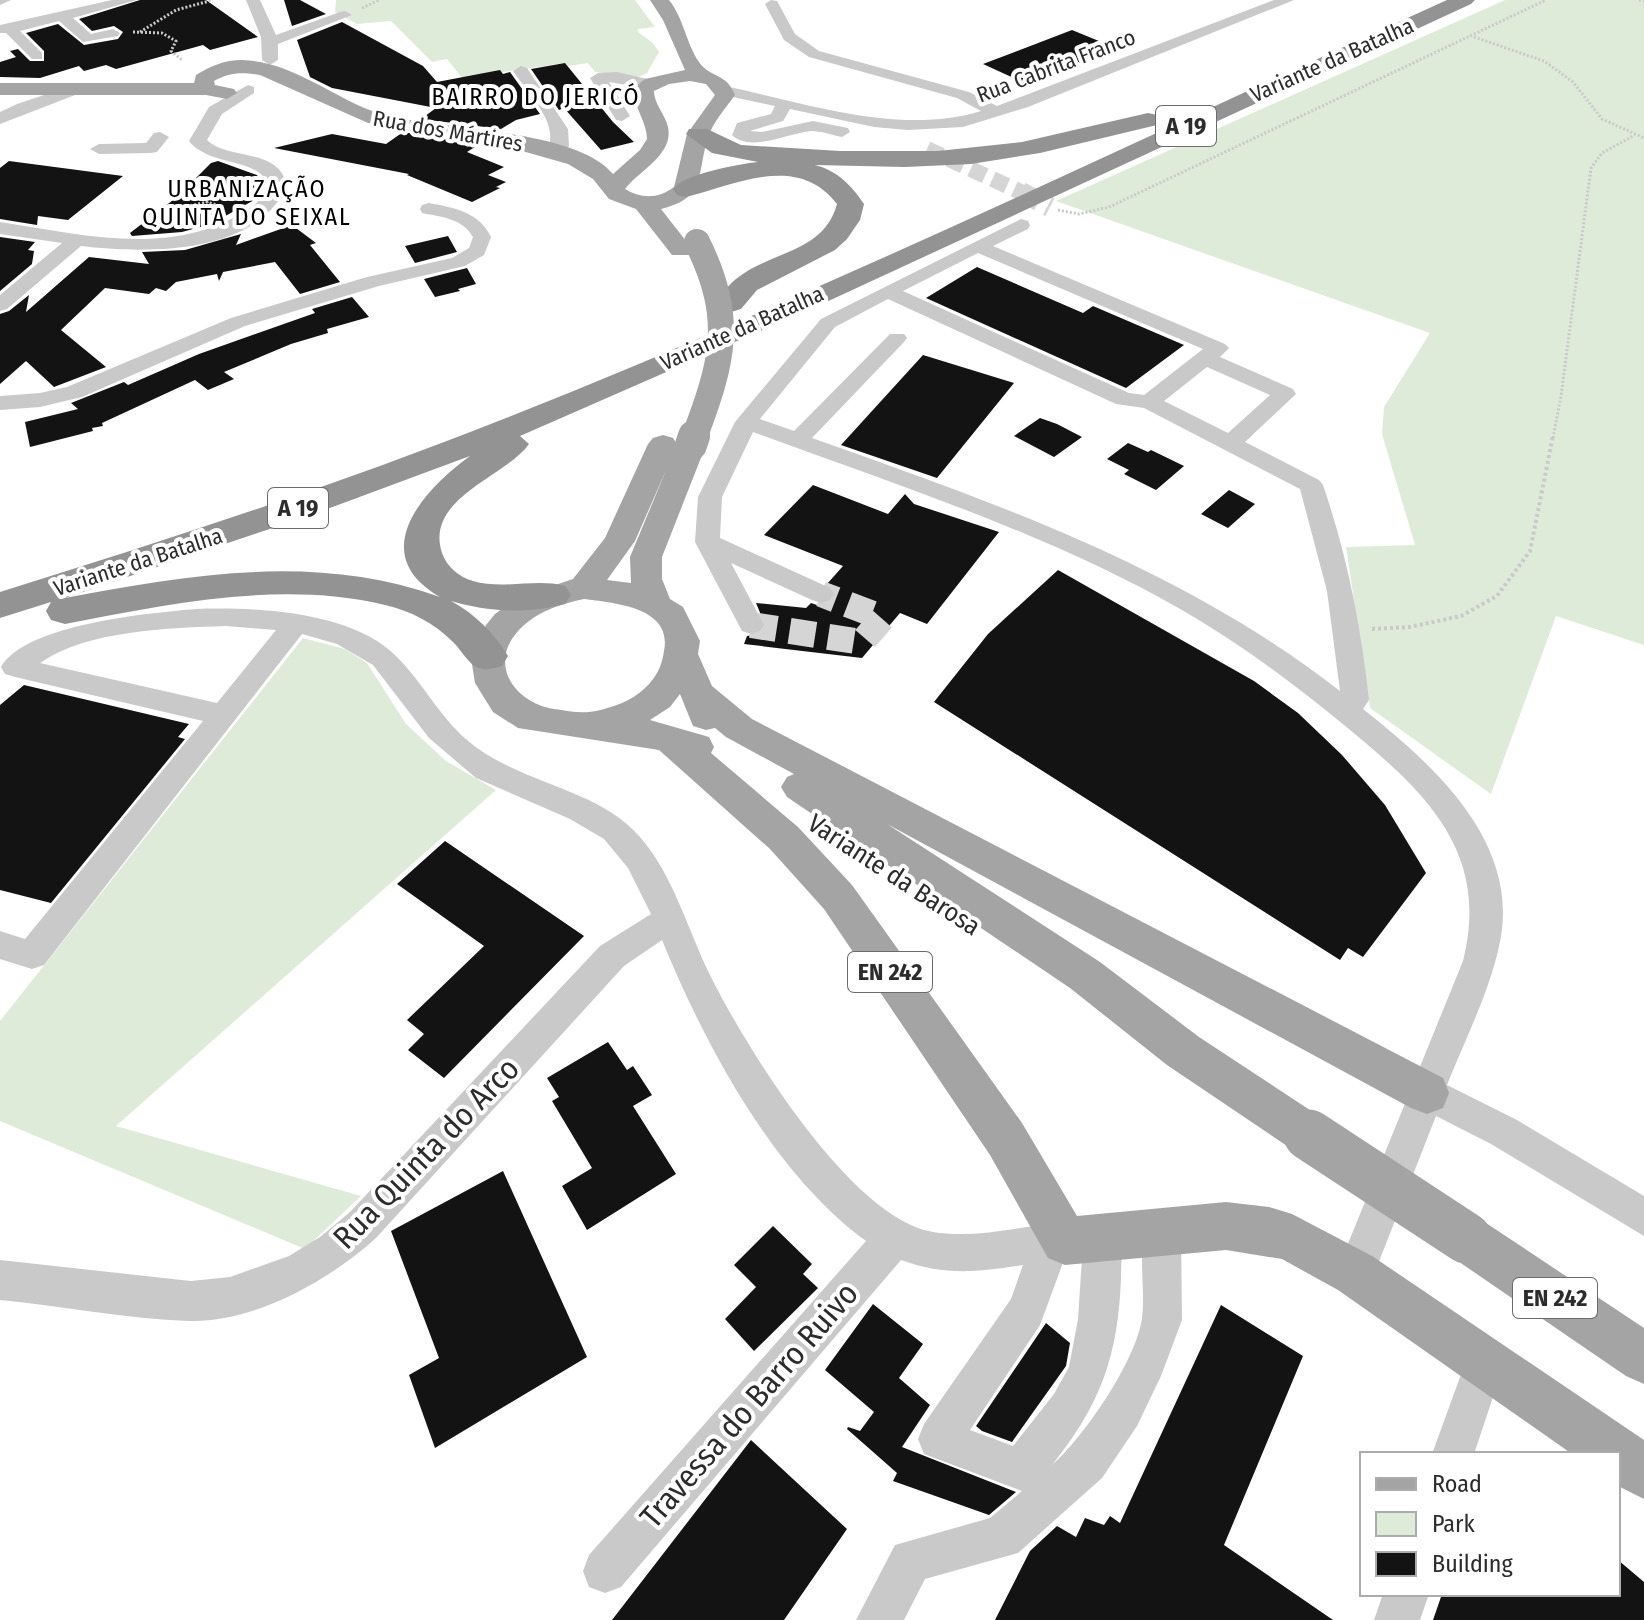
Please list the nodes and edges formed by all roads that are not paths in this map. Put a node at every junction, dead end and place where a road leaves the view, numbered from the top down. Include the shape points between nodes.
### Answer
1 (130, 0) edge
2 (253, 0) edge
3 (659, 0) edge
4 (1287, 0) edge
5 (1420, 0) edge
6 (1464, 0) edge
7 (772, 4) dead end
8 (345, 15) dead end
9 (62, 16) junction
10 (5, 29) edge
11 (113, 33) dead end
12 (269, 44) junction
13 (682, 52) junction
14 (37, 56) dead end
15 (521, 71) dead end
16 (701, 76) junction
17 (260, 80) junction
18 (656, 82) junction
19 (75, 86) junction
20 (215, 86) junction
21 (725, 91) junction
22 (10, 98) edge
23 (785, 103) junction
24 (997, 113) junction
25 (622, 116) dead end
26 (0, 119) edge
27 (1148, 120) junction
28 (555, 124) junction
29 (702, 126) junction
30 (160, 137) dead end
31 (511, 142) junction
32 (653, 148) junction
33 (99, 149) dead end
34 (927, 149) tunnel mouth
35 (554, 152) junction
36 (587, 162) junction
37 (615, 185) junction
38 (682, 192) junction
39 (644, 203) junction
40 (429, 209) dead end
41 (1021, 225) dead end
42 (0, 228) edge
43 (79, 238) junction
44 (689, 246) junction
45 (977, 246) junction
46 (887, 291) junction
47 (731, 303) junction
48 (0, 305) edge
49 (897, 338) dead end
50 (623, 349) dead end
51 (1205, 358) junction
52 (590, 395) junction
53 (1149, 402) junction
54 (0, 403) edge
55 (746, 422) junction
56 (441, 423) dead end
57 (797, 441) junction
58 (1230, 443) junction
59 (677, 445) junction
60 (707, 542) junction
61 (0, 576) edge
62 (568, 591) junction
63 (821, 594) tunnel mouth
64 (654, 601) junction
65 (0, 605) edge
66 (0, 623) edge
67 (751, 625) dead end
68 (304, 626) junction
69 (488, 656) junction
70 (8, 675) edge
71 (690, 676) junction
72 (1347, 711) junction
73 (223, 715) junction
74 (595, 725) junction
75 (671, 739) junction
76 (668, 921) junction
77 (0, 945) edge
78 (1183, 1051) junction
79 (1427, 1093) junction
80 (1644, 1217) edge
81 (1162, 1233) junction
82 (893, 1239) junction
83 (1073, 1240) junction
84 (1355, 1273) junction
85 (0, 1280) edge
86 (1644, 1358) edge
87 (1485, 1361) junction
88 (1454, 1452) edge
89 (1615, 1452) edge
90 (1620, 1455) edge
91 (1644, 1472) edge
92 (605, 1571) dead end
93 (1405, 1596) edge
94 (879, 1620) edge
95 (1397, 1620) edge

1 - 9 street
2 - 12 street
3 - 13 main road via 678,28
4 - 24 street, Rua Cabrita Franco
5 - 27 highway, Variante da Batalha / A 19
6 - 52 highway, Variante da Batalha / A 19
7 - 24 street via 789,37 814,54 963,95
8 - 12 street
9 - 10 street
9 - 11 street via 88,39
10 - 14 street
12 - 17 street via 272,52
12 - 20 street
13 - 16 main road
13 - 18 main road
15 - 28 street
16 - 18 main road
16 - 21 main road
17 - 20 main road
17 - 20 main road via 250,65
17 - 31 main road, Rua dos Mártires via 312,92 386,122
18 - 25 street via 598,78
18 - 32 main road via 642,93 660,129
19 - 20 main road
19 - 22 main road
19 - 22 street
19 - 22 main road
20 - 43 street via 200,145 271,172 275,189 265,206 231,227 180,242
21 - 23 street, Rua Cabrita Franco
21 - 29 main road
22 - 26 street
23 - 24 street, Rua Cabrita Franco via 908,125 947,124
23 - 29 street, Rua Cabrita Franco via 737,110
23 - 34 street via 777,117 743,127 740,135 762,137 813,126 912,141
27 - 29 highway via 1030,148 938,159 741,153 721,148
27 - 47 highway, Variante da Batalha / A 19
28 - 31 street
28 - 35 street via 561,140
29 - 38 main road
30 - 33 street via 151,148
31 - 35 main road, Rua dos Mártires
32 - 36 main road, Rua dos Mártires via 628,159
32 - 37 main road
35 - 36 main road, Rua dos Mártires
36 - 37 main road, Rua dos Mártires
37 - 39 main road, Rua dos Mártires via 622,197
38 - 39 main road
38 - 44 main road
38 - 47 highway via 737,171 784,168 829,180 851,204 850,216 827,242 746,285
39 - 44 main road, Rua dos Mártires
40 - 54 street via 462,217 479,228 482,242 477,251 458,262 238,322 74,392
41 - 45 street
42 - 43 street
43 - 48 street
44 - 59 main road via 700,345
45 - 46 street
45 - 51 street via 1218,348
46 - 53 street via 1124,399
46 - 55 street via 828,323
47 - 50 highway, Variante da Batalha / A 19
49 - 57 street
51 - 53 street
51 - 58 street via 1285,394
52 - 62 highway via 459,481 433,509 420,536 429,567 453,587 502,598
52 - 65 highway, Variante da Batalha / A 19 via 356,488
53 - 58 street
55 - 57 street
55 - 60 street via 710,497
56 - 61 highway, Variante da Batalha / A 19 via 224,505
57 - 72 street via 1030,526 1127,571 1229,626
58 - 72 street via 1311,485 1349,629 1355,700
59 - 62 main road via 619,541
59 - 64 main road via 646,557
60 - 63 street
60 - 67 street
62 - 64 main road via 609,588
62 - 69 main road via 528,605 509,620
64 - 71 main road, EN 242 via 673,616 683,636
66 - 69 highway via 209,587 337,586 434,608
68 - 70 street via 209,618 106,630 27,655
68 - 73 street
68 - 76 street via 376,653 445,737 470,759 518,787 606,825 646,868
69 - 74 main road, EN 242 via 489,680 503,702 528,718 560,726
70 - 73 street
71 - 74 main road, EN 242 via 677,677 655,701 622,719
71 - 78 main road, Variante da Barosa / EN 242 via 705,716 728,739 1085,975
71 - 79 main road via 739,728
72 - 79 street via 1404,757 1442,798 1475,858 1483,890 1487,919 1479,961
73 - 77 street via 32,955
74 - 75 main road, Variante da Barosa / EN 242
75 - 78 main road, Variante da Barosa / EN 242 via 719,759 1075,993
75 - 83 main road, EN 242 via 784,838 838,897
76 - 82 street via 722,1035 752,1082 835,1188
76 - 85 street, Rua Quinta do Arco via 612,956 363,1225 300,1272 230,1297 191,1301
78 - 86 main road, Variante da Barosa / EN 242, bridge
79 - 80 street via 1504,1132
79 - 84 street
81 - 83 main road
81 - 84 main road via 1226,1226 1269,1231
81 - 94 street via 1162,1320 1122,1411 1087,1463 1002,1537 911,1561
82 - 83 street via 928,1251 954,1252
82 - 92 street, Travessa do Barro Ruivo
83 - 83 street via 1026,1311 939,1439 1021,1470 1069,1408 1095,1346
84 - 87 main road
87 - 88 street
87 - 89 main road
90 - 91 main road
93 - 95 street

